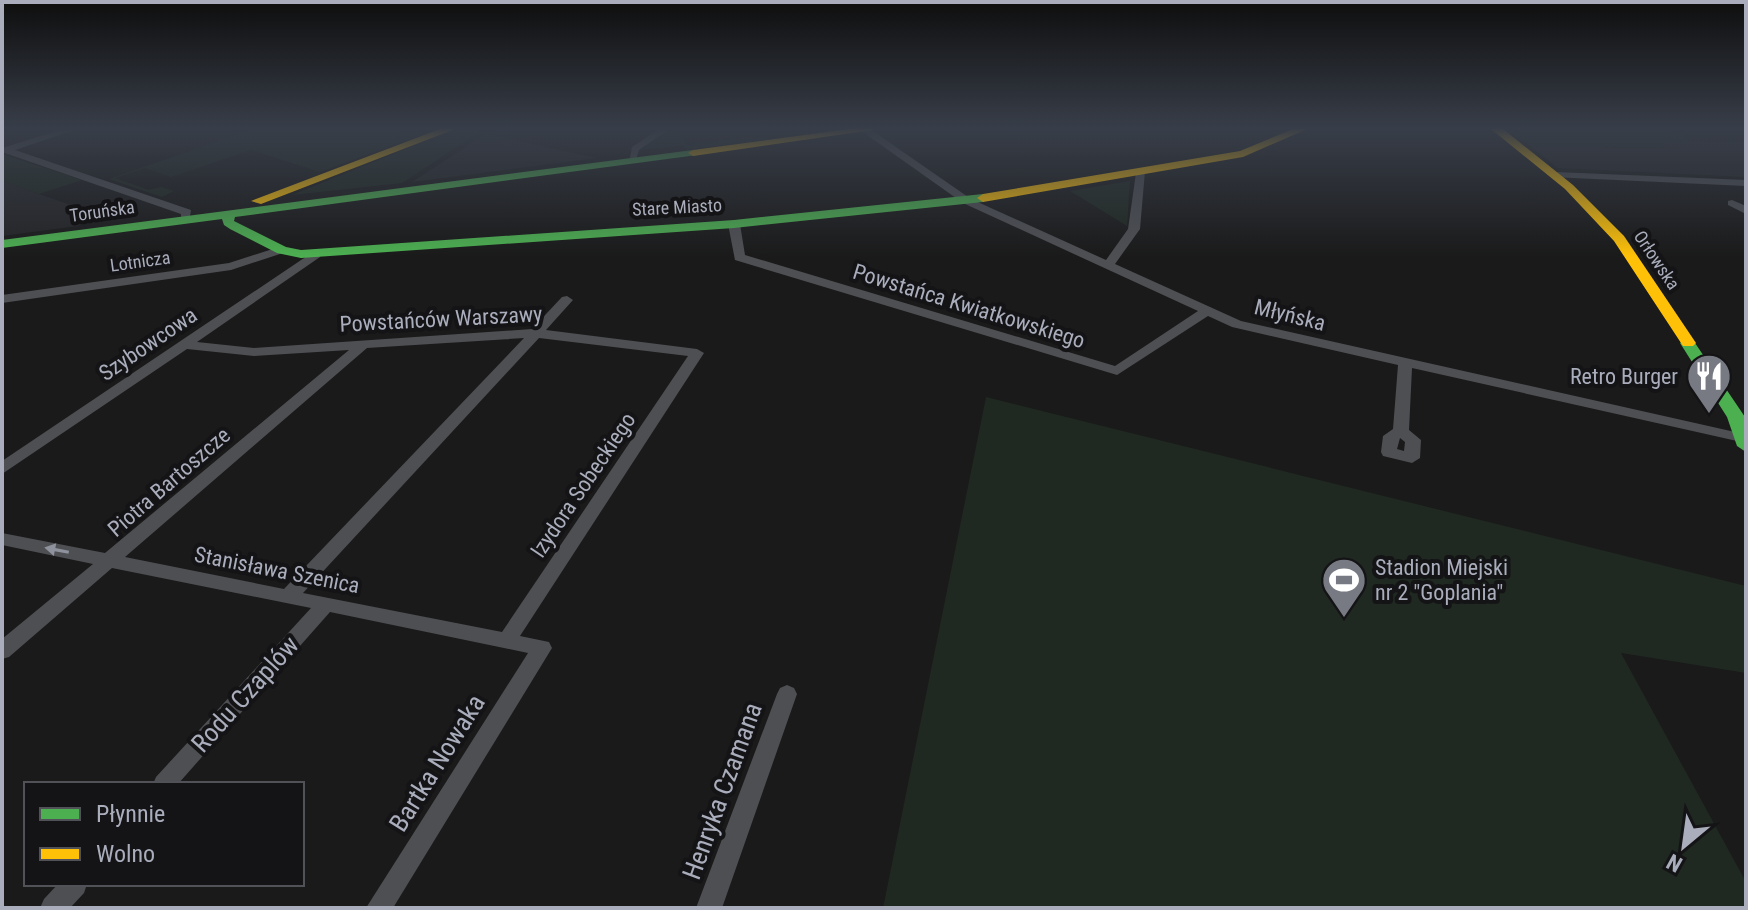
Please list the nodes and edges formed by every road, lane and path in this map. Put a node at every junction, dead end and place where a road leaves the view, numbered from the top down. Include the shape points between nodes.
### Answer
1 (68, 171) edge
2 (350, 171) edge
3 (538, 171) edge
4 (926, 171) edge
5 (1149, 171) edge
6 (1551, 171) edge
7 (1141, 173) junction
8 (1556, 175) junction
9 (1746, 183) edge
10 (282, 200) junction
11 (967, 201) junction
12 (1732, 203) dead end
13 (1746, 211) edge
14 (229, 214) junction
15 (185, 220) junction
16 (734, 224) junction
17 (2, 244) edge
18 (282, 250) junction
19 (316, 254) junction
20 (1108, 265) junction
21 (2, 299) edge
22 (567, 300) dead end
23 (1206, 311) junction
24 (535, 333) junction
25 (364, 344) junction
26 (187, 345) junction
27 (697, 353) joint
28 (1405, 364) junction
29 (1401, 432) dead end
30 (1744, 437) edge
31 (2, 469) edge
32 (2, 539) edge
33 (111, 560) junction
34 (288, 597) junction
35 (326, 604) junction
36 (507, 640) junction
37 (542, 648) joint
38 (2, 651) edge
39 (787, 694) dead end
40 (166, 782) edge
41 (73, 886) edge
42 (714, 907) edge
43 (53, 908) edge
44 (379, 908) edge

1 - 15 street via 187,212
2 - 10 street
3 - 10 street, Toruńska
4 - 11 street, Młyńska
5 - 7 street, Stare Miasto
6 - 8 street, Orłowska
7 - 11 street, Stare Miasto
7 - 20 street via 1134,229
8 - 9 street
8 - 30 street, Orłowska via 1637,264
10 - 14 street, Toruńska
11 - 16 street, Stare Miasto
11 - 20 street, Młyńska
12 - 13 street
14 - 15 street, Toruńska
14 - 18 street, Stare Miasto via 231,225
15 - 17 street, Toruńska
16 - 19 street, Stare Miasto
16 - 23 street, Powstańca Kwiatkowskiego via 739,257 1117,371
18 - 19 street, Stare Miasto
18 - 21 street, Lotnicza via 231,266
19 - 26 street, Szybowcowa
20 - 23 street, Młyńska
22 - 24 street
23 - 28 street, Młyńska via 1250,328
24 - 25 street, Powstańców Warszawy
24 - 27 street, Powstańców Warszawy
24 - 34 street
25 - 26 street, Powstańców Warszawy via 254,352
25 - 33 street, Piotra Bartoszcze
26 - 31 street, Szybowcowa
27 - 36 street, Izydora Sobeckiego
28 - 29 street
28 - 30 street, Młyńska
33 -> 32 street, Stanisława Szenica
33 - 34 street, Stanisława Szenica
33 - 38 street, Piotra Bartoszcze
34 - 35 street, Stanisława Szenica
35 - 36 street, Stanisława Szenica
35 - 40 street, Rodu Czaplów
36 - 37 street, Stanisława Szenica
37 - 44 street, Bartka Nowaka
39 - 42 street, Henryka Czamana
41 - 43 street

